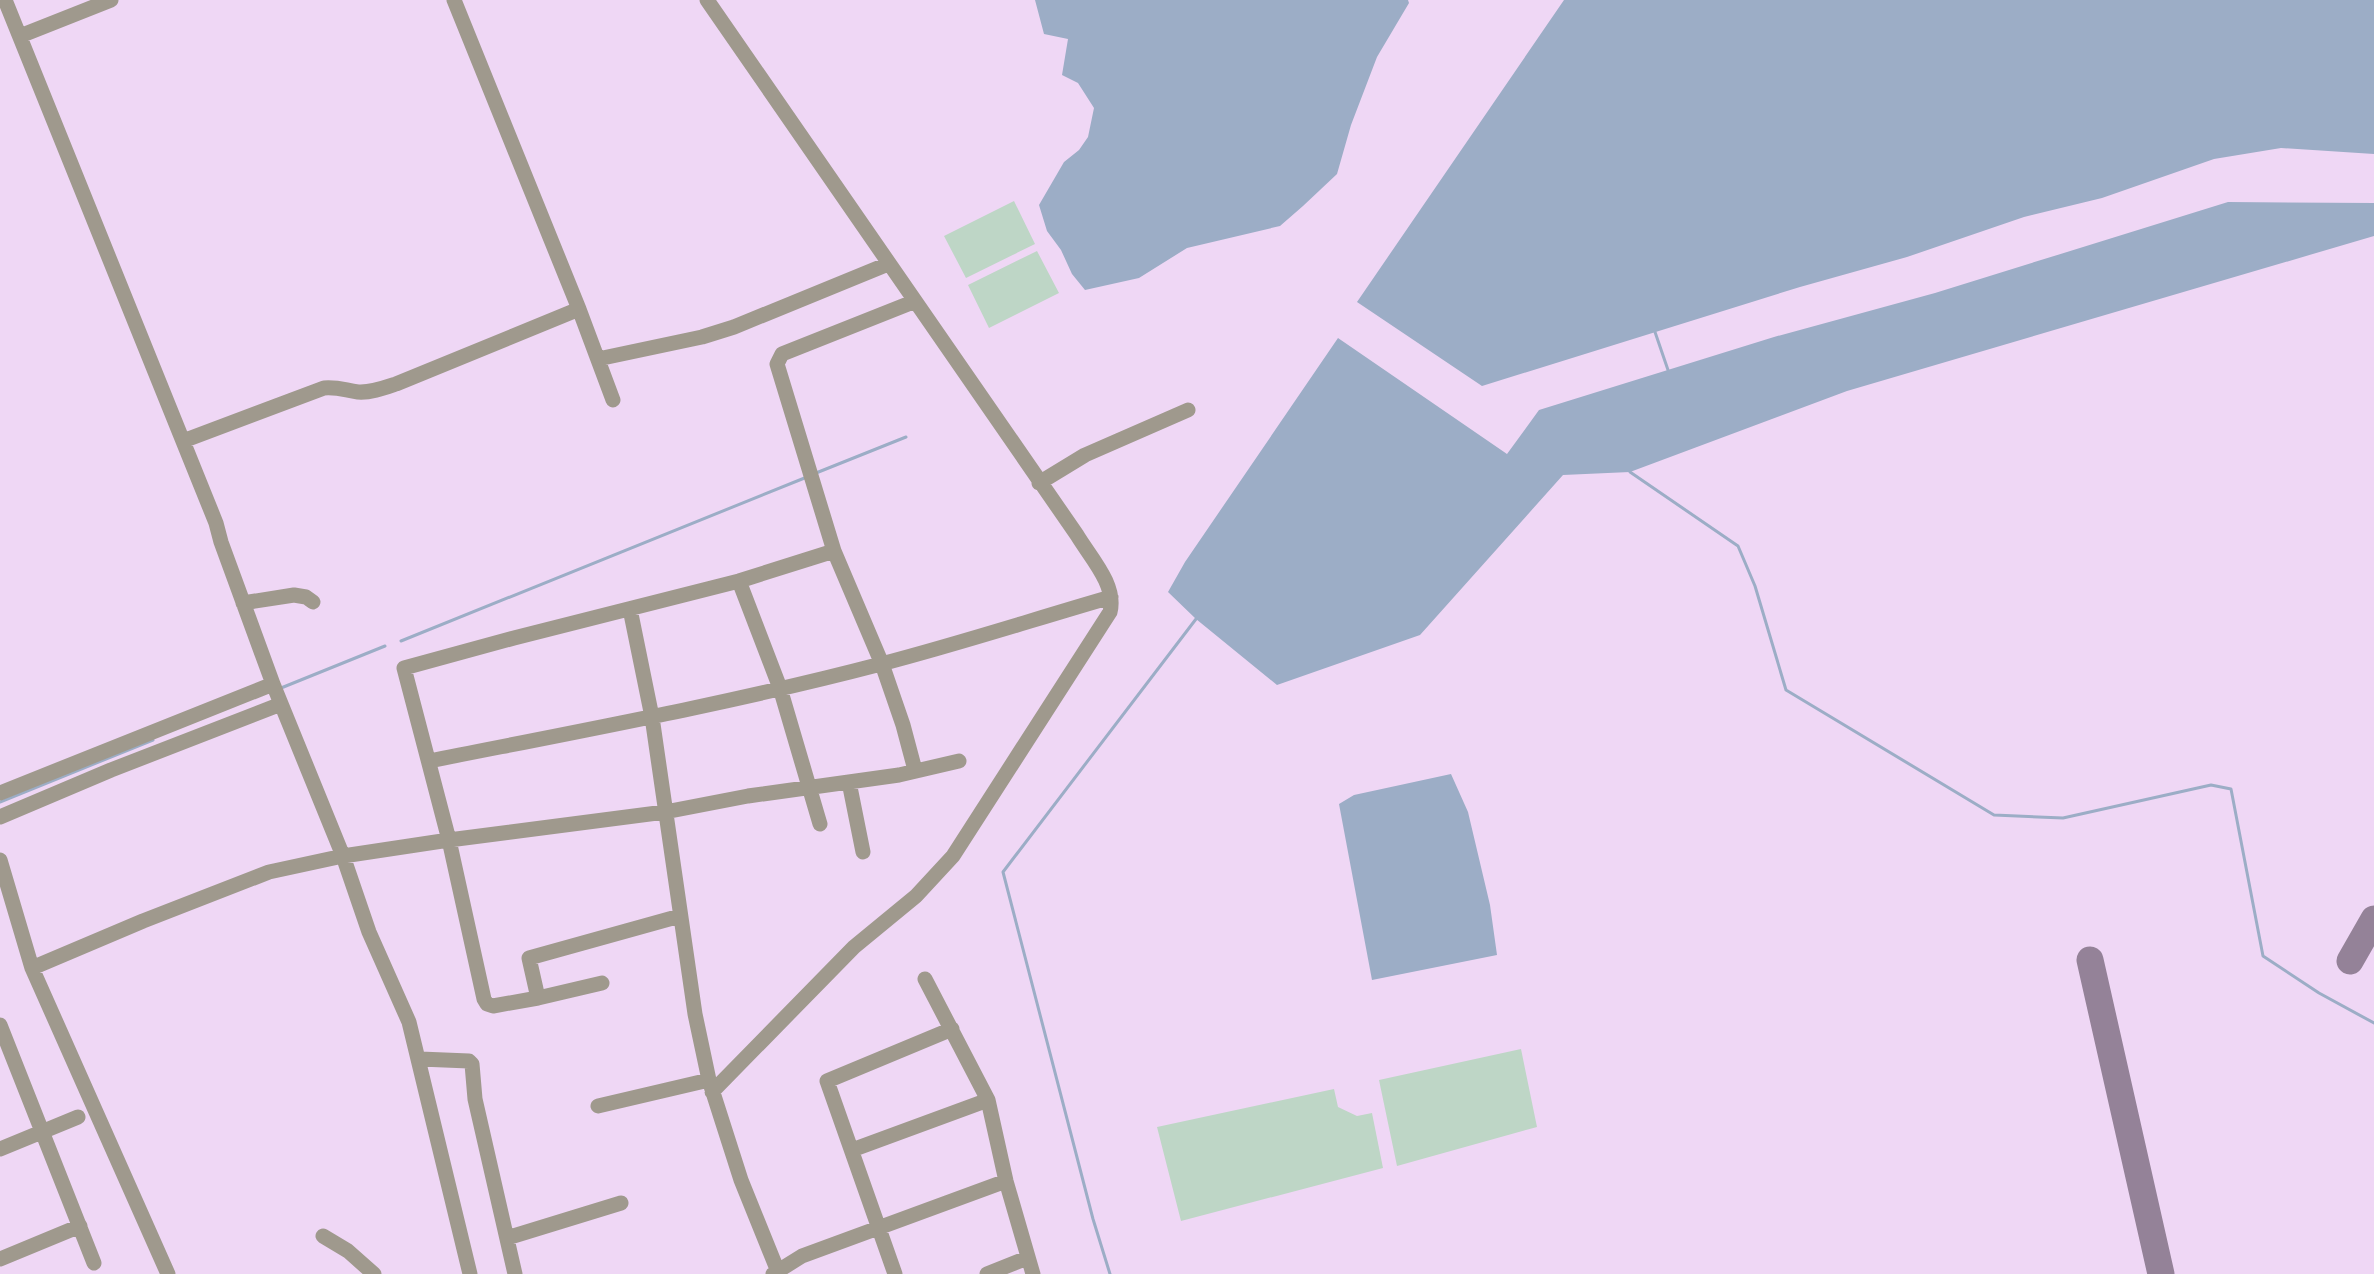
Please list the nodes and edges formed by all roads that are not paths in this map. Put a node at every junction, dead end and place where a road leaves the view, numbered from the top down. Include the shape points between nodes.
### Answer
1 (5, 0) edge
2 (111, 0) edge
3 (454, 0) edge
4 (707, 0) edge
5 (20, 36) junction
6 (888, 264) junction
7 (913, 302) junction
8 (579, 309) junction
9 (598, 359) junction
10 (613, 400) dead end
11 (1188, 410) dead end
12 (183, 441) junction
13 (1039, 483) junction
14 (834, 551) junction
15 (739, 581) junction
16 (1111, 597) junction
17 (313, 602) dead end
18 (243, 603) junction
19 (630, 609) junction
20 (882, 664) junction
21 (780, 688) junction
22 (277, 694) junction
23 (652, 717) junction
24 (429, 761) junction
25 (959, 761) dead end
26 (915, 770) junction
27 (849, 782) junction
28 (810, 788) junction
29 (0, 793) edge
30 (665, 812) junction
31 (0, 817) edge
32 (820, 824) dead end
33 (449, 840) junction
34 (863, 852) dead end
35 (343, 856) junction
36 (0, 860) edge
37 (680, 916) junction
38 (32, 968) junction
39 (925, 979) dead end
40 (602, 983) dead end
41 (538, 998) junction
42 (0, 1025) edge
43 (952, 1029) junction
44 (3, 1041) edge
45 (420, 1059) junction
46 (710, 1086) junction
47 (988, 1100) junction
48 (598, 1106) dead end
49 (78, 1117) dead end
50 (43, 1132) junction
51 (0, 1149) edge
52 (852, 1150) junction
53 (1006, 1181) junction
54 (621, 1203) dead end
55 (80, 1226) junction
56 (880, 1227) junction
57 (323, 1236) dead end
58 (507, 1238) junction
59 (1027, 1258) junction
60 (0, 1259) edge
61 (94, 1263) dead end
62 (777, 1273) edge
63 (168, 1274) edge
64 (374, 1274) edge
65 (470, 1274) edge
66 (515, 1274) edge
67 (895, 1274) edge
68 (987, 1274) edge
69 (1033, 1274) edge

1 - 5 street
2 - 5 street
3 - 8 street
4 - 6 street
5 - 12 street
6 - 7 street
6 - 9 street via 734,327
7 - 13 street
7 - 14 street via 779,357 777,364
8 - 9 street
8 - 12 street via 396,384 358,392 324,388
9 - 10 street
11 - 13 street via 1085,455
12 - 18 street
13 - 16 street via 1077,535 1107,583
14 - 15 street
14 - 20 street
15 - 19 street
15 - 21 street
16 - 20 street
16 - 46 street via 1110,612 953,856 916,896 854,947
17 - 18 street via 294,594
18 - 22 street
19 - 23 street
19 - 24 street via 404,668
20 - 21 street
20 - 26 street
21 - 23 street
21 - 28 street
22 - 29 street
22 - 31 street
22 - 35 street
23 - 24 street
23 - 30 street
24 - 33 street
25 - 26 street
26 - 27 street
27 - 28 street
27 - 34 street
28 - 30 street
28 - 32 street
30 - 33 street
30 - 37 street
33 - 35 street
33 - 41 street via 487,1004
35 - 38 street via 269,872
35 - 45 street
36 - 38 street
37 - 41 street via 531,956 528,960
37 - 46 street
38 - 63 street
39 - 43 street
40 - 41 street
42 - 44 street
43 - 47 street
43 - 52 street via 829,1078 826,1084
44 - 50 street
45 - 58 street via 472,1064 475,1099
45 - 65 street
46 - 48 street
46 - 62 street
47 - 52 street
47 - 53 street
49 - 50 street
50 - 51 street
50 - 55 street
52 - 56 street
53 - 56 street
53 - 59 street
54 - 58 street
55 - 60 street
55 - 61 street
56 - 62 street via 802,1256
56 - 67 street
57 - 64 street
58 - 66 street
59 - 68 street
59 - 69 street

